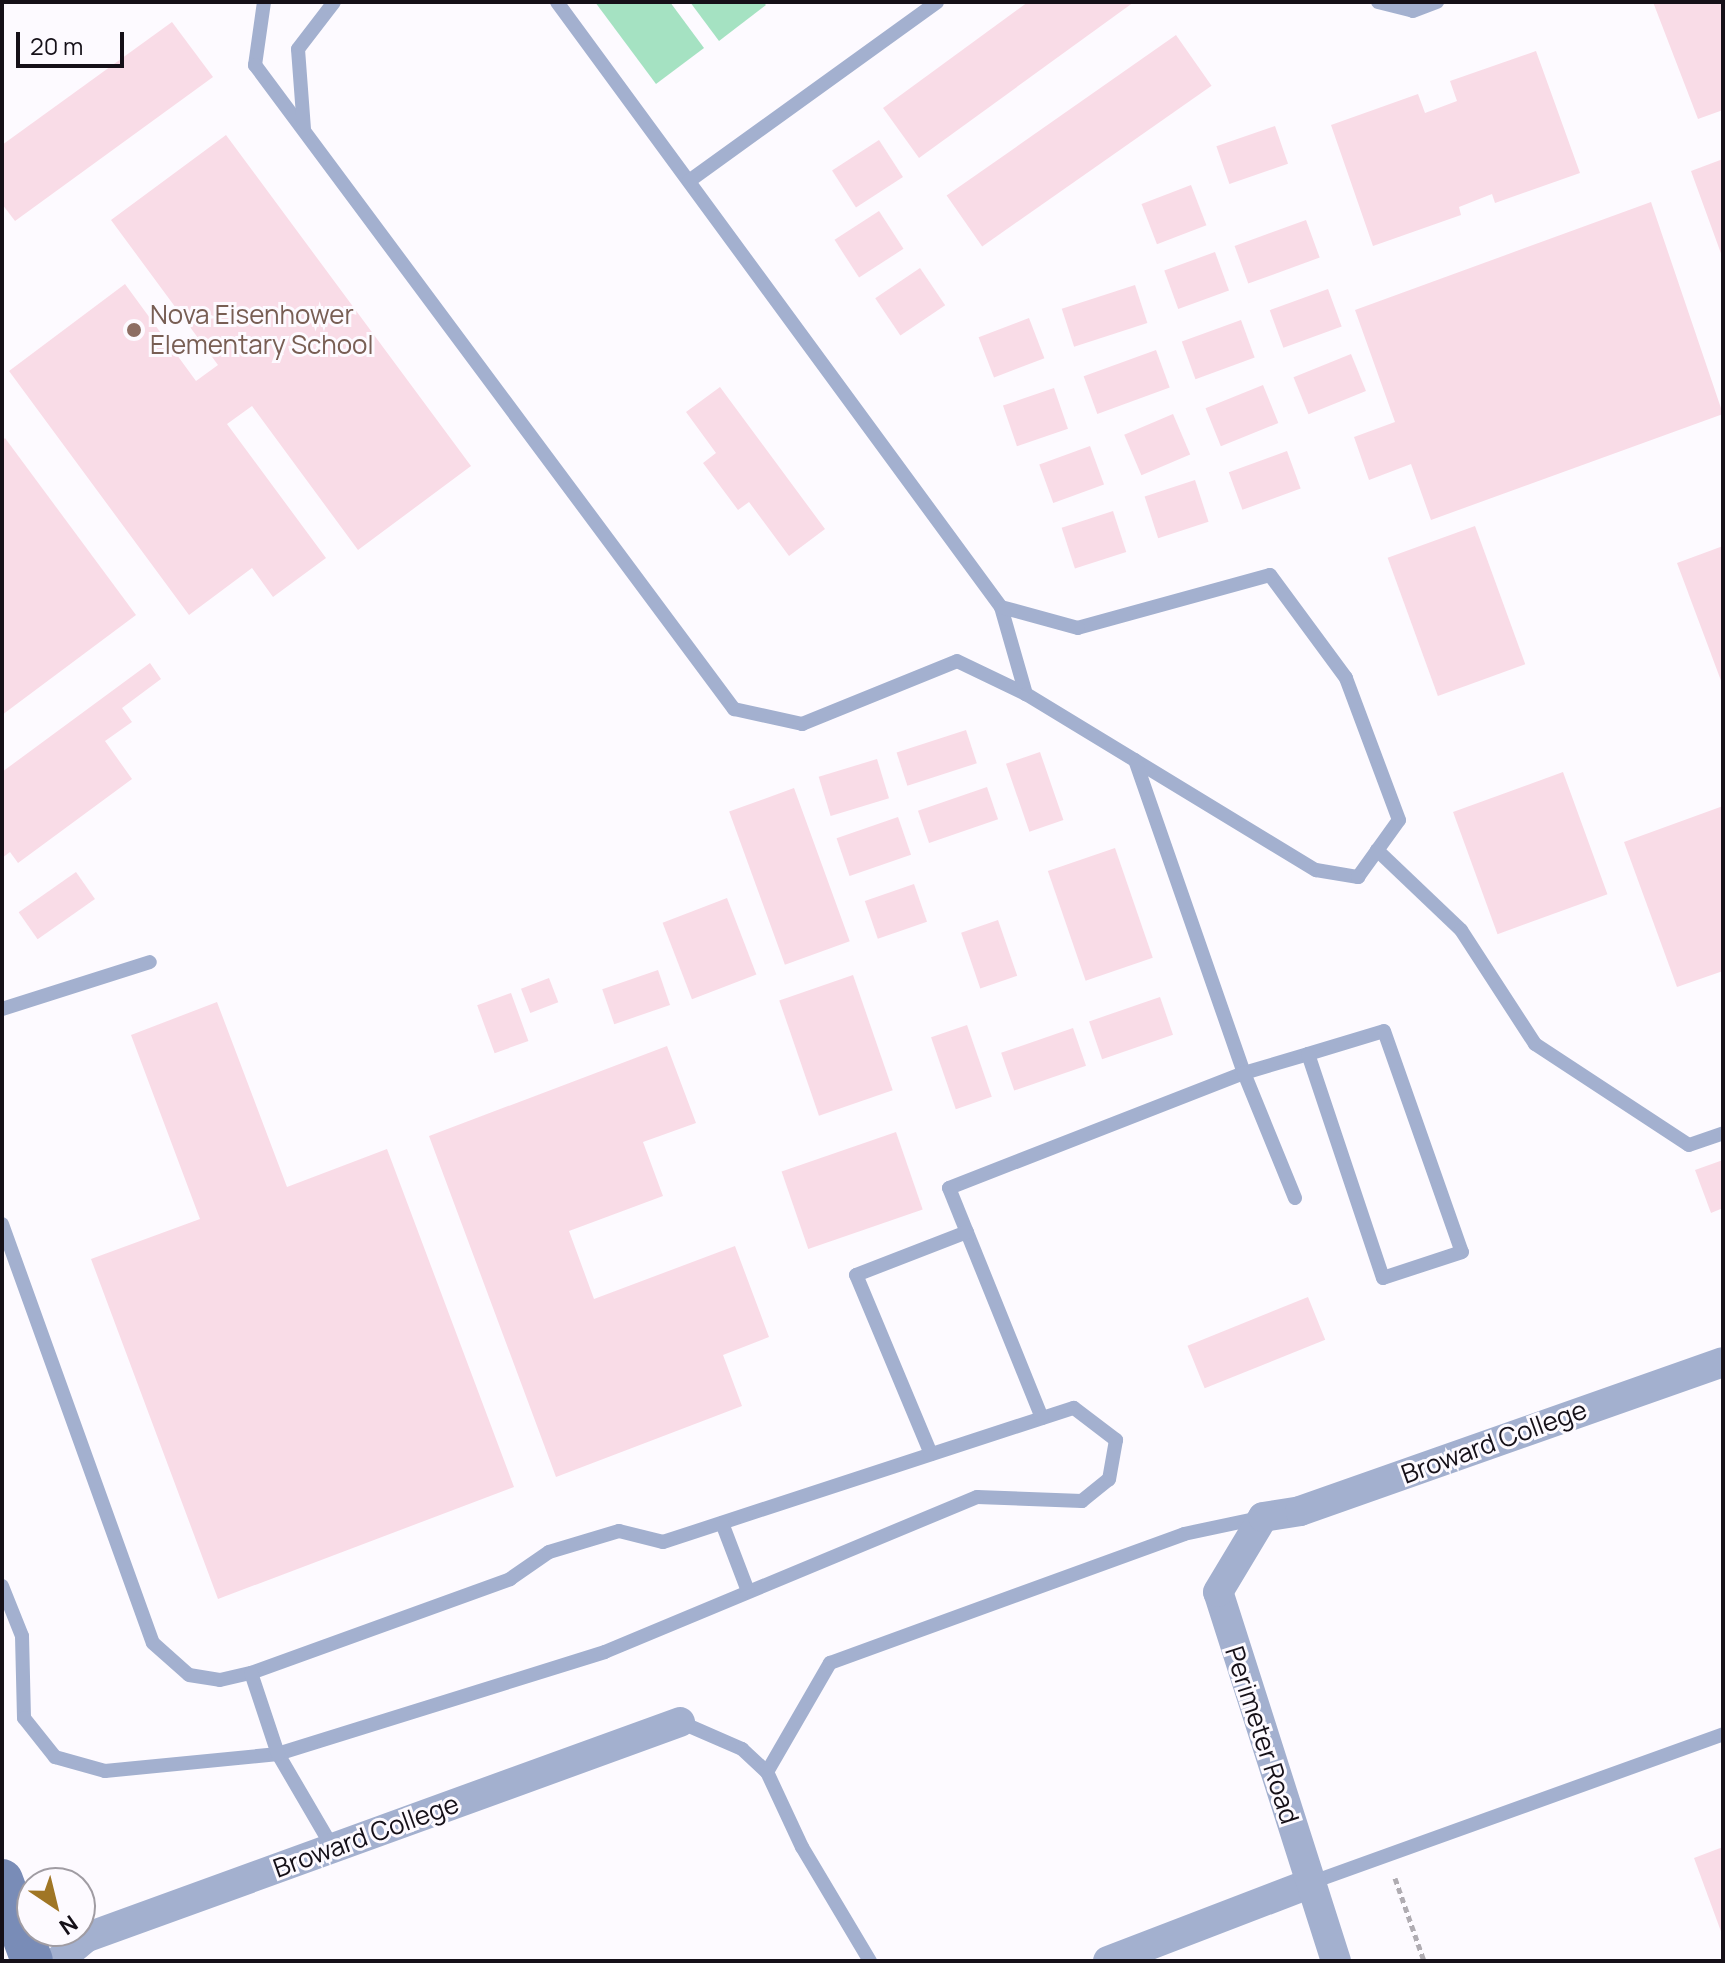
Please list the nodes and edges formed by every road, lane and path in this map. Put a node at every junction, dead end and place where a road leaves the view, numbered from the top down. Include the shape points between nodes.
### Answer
1 (264, 2) edge
2 (334, 2) edge
3 (557, 2) edge
4 (937, 2) edge
5 (1378, 2) edge
6 (1437, 2) edge
7 (305, 132) junction
8 (689, 181) junction
9 (1001, 607) junction
10 (1026, 694) junction
11 (1135, 760) junction
12 (1377, 850) junction
13 (150, 962) dead end
14 (2, 1009) edge
15 (1308, 1054) junction
16 (1244, 1073) junction
17 (1723, 1133) edge
18 (1295, 1198) dead end
19 (2, 1224) edge
20 (967, 1232) junction
21 (1723, 1362) edge
22 (1042, 1418) junction
23 (931, 1454) junction
24 (1263, 1517) junction
25 (722, 1523) junction
26 (2, 1586) edge
27 (748, 1591) junction
28 (251, 1673) junction
29 (680, 1722) joint
30 (1723, 1734) edge
31 (278, 1754) junction
32 (767, 1772) junction
33 (333, 1848) junction
34 (1387, 1855) junction
35 (2, 1880) edge
36 (1309, 1884) junction
37 (32, 1961) edge
38 (58, 1961) edge
39 (870, 1961) edge
40 (1108, 1961) edge
41 (1336, 1961) edge
42 (1424, 1961) edge

1 - 7 lane via 255,65
2 - 7 lane via 298,49
3 - 8 lane
4 - 8 lane
5 - 6 lane via 1413,11
7 - 10 lane via 734,709 802,724 957,661
8 - 9 lane
9 - 10 lane
9 - 12 lane via 1078,628 1270,575 1346,678 1399,820
10 - 11 lane
11 - 12 lane via 1316,870 1358,877
11 - 16 lane
12 - 17 lane via 1461,930 1535,1044 1689,1145
13 - 14 lane
15 - 15 lane via 1384,1031 1462,1252 1383,1278
15 - 16 lane
16 - 18 lane
16 - 20 lane via 949,1188
19 - 28 lane via 153,1643 189,1675 220,1680
20 - 22 lane
20 - 23 lane via 856,1275
21 - 24 street, Broward College via 1300,1511
22 - 23 lane
22 - 27 lane via 1074,1408 1116,1440 1109,1479 1082,1501 977,1497
23 - 25 lane
24 - 32 lane via 1184,1534 830,1663
24 - 36 street, Perimeter Road via 1218,1592
25 - 27 lane
25 - 28 lane via 663,1542 619,1531 549,1552 510,1579
26 - 31 lane via 22,1636 24,1718 55,1757 105,1771
27 - 31 lane via 605,1652
28 - 31 lane
29 - 32 lane via 742,1749
29 - 33 street, Broward College
30 - 34 lane
31 - 33 lane
32 - 39 lane via 802,1847
33 - 38 street, Broward College via 85,1938
34 - 36 lane
34 - 42 path
35 - 37 main road
36 - 40 street
36 - 41 street, Perimeter Road

